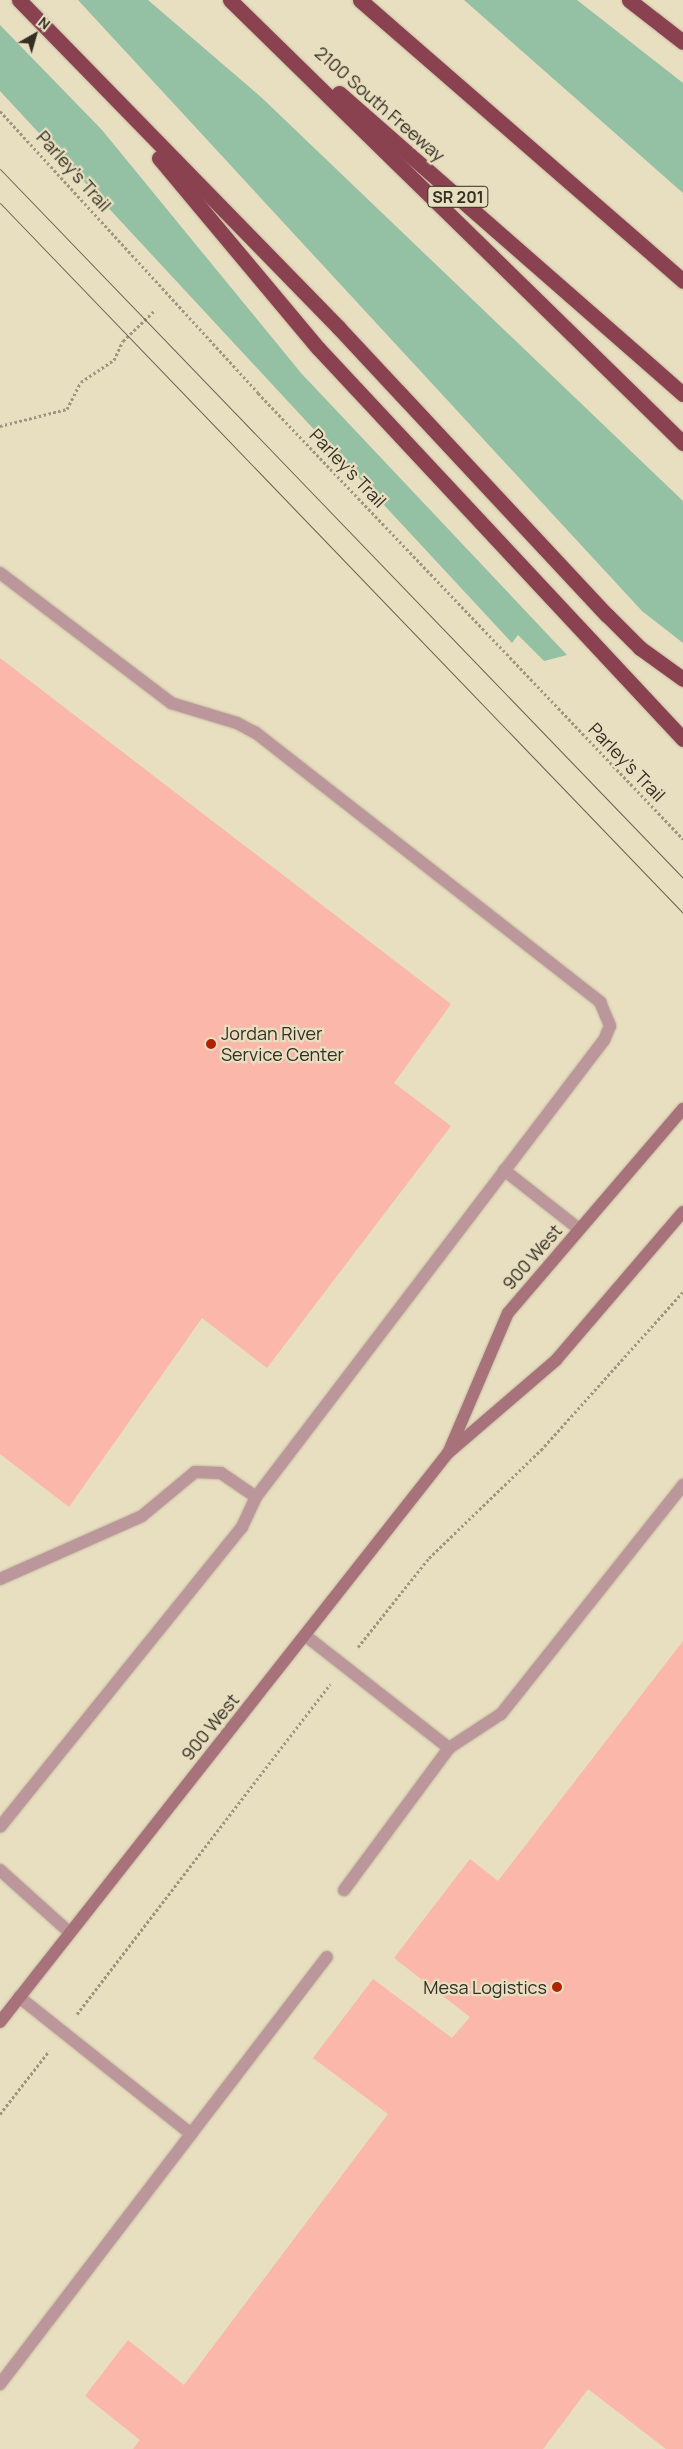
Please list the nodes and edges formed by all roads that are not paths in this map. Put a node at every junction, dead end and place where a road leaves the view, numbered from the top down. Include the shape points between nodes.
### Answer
1 (19, 0) edge
2 (231, 0) edge
3 (360, 0) edge
4 (629, 0) edge
5 (683, 42) edge
6 (88, 72) junction
7 (683, 281) edge
8 (683, 394) edge
9 (683, 443) edge
10 (0, 573) edge
11 (683, 679) edge
12 (683, 738) edge
13 (683, 1109) edge
14 (504, 1170) junction
15 (683, 1212) edge
16 (579, 1229) junction
17 (448, 1453) junction
18 (683, 1485) edge
19 (256, 1497) junction
20 (0, 1580) edge
21 (306, 1636) junction
22 (449, 1748) junction
23 (0, 1827) edge
24 (0, 1870) edge
25 (344, 1890) dead end
26 (69, 1932) junction
27 (326, 1957) dead end
28 (19, 1997) junction
29 (0, 2022) edge
30 (191, 2134) junction
31 (0, 2384) edge

1 - 6 highway
2 - 8 highway, 2100 South Freeway / SR 201
2 - 9 highway
3 - 7 highway
4 - 5 highway
6 - 11 highway via 338,327 607,615 640,648
6 - 12 highway via 318,348
10 - 14 lane via 171,703 237,723 256,734 600,1002 610,1026 604,1040
13 - 16 main road, 900 West
14 - 16 lane
14 - 19 lane
15 - 17 main road, 900 West via 556,1360
16 - 17 main road, 900 West via 508,1313
17 - 21 main road, 900 West
18 - 22 lane via 501,1714
19 - 20 lane via 222,1473 195,1472 142,1516
19 - 23 lane via 242,1527
21 - 22 lane
21 - 26 main road, 900 West
22 - 25 lane
24 - 26 lane
26 - 28 main road, 900 West
27 - 30 lane
28 - 29 main road, 900 West
28 - 30 lane
30 - 31 lane

